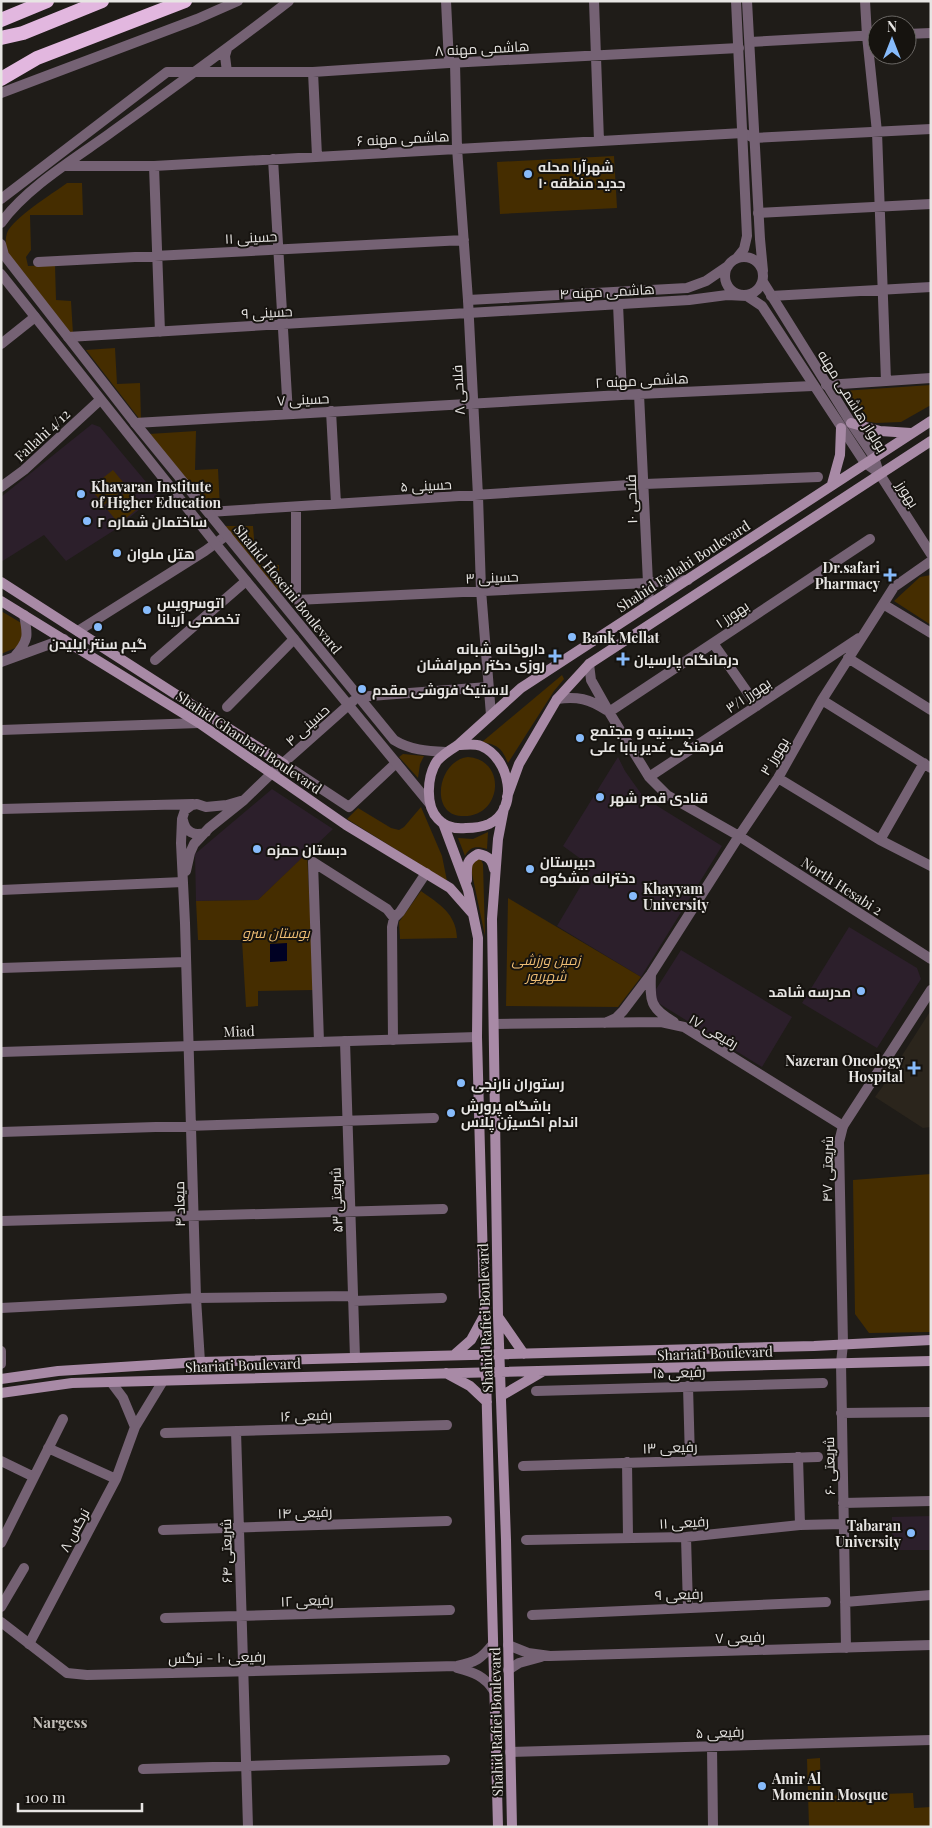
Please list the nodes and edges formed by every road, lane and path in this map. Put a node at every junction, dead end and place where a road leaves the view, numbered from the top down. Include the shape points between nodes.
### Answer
1 (47, 1) edge
2 (102, 1) edge
3 (185, 1) edge
4 (238, 1) edge
5 (290, 1) edge
6 (446, 1) edge
7 (594, 1) edge
8 (736, 1) edge
9 (747, 1) edge
10 (864, 1) edge
11 (867, 15) edge
12 (1, 20) edge
13 (22, 33) junction
14 (931, 33) edge
15 (917, 34) edge
16 (867, 36) edge
17 (1, 38) edge
18 (750, 42) junction
19 (1, 44) edge
20 (739, 48) junction
21 (228, 49) junction
22 (597, 56) junction
23 (37, 58) junction
24 (452, 63) junction
25 (874, 65) edge
26 (227, 72) junction
27 (313, 72) junction
28 (1, 73) edge
29 (194, 73) junction
30 (1, 79) edge
31 (1, 93) edge
32 (931, 129) edge
33 (877, 132) junction
34 (743, 133) junction
35 (754, 138) junction
36 (599, 141) junction
37 (457, 148) junction
38 (317, 156) junction
39 (273, 159) junction
40 (65, 166) junction
41 (154, 166) junction
42 (1, 199) edge
43 (931, 204) edge
44 (881, 207) junction
45 (758, 213) junction
46 (1, 223) edge
47 (464, 240) junction
48 (1, 244) edge
49 (278, 250) junction
50 (157, 256) junction
51 (736, 259) junction
52 (38, 262) dead end
53 (728, 266) junction
54 (1, 274) edge
55 (763, 277) junction
56 (931, 288) edge
57 (882, 290) junction
58 (747, 296) junction
59 (771, 296) junction
60 (468, 300) junction
61 (618, 304) junction
62 (468, 313) junction
63 (35, 317) junction
64 (282, 324) junction
65 (160, 332) junction
66 (68, 337) junction
67 (1, 344) edge
68 (931, 378) edge
69 (886, 381) junction
70 (826, 385) junction
71 (813, 386) junction
72 (622, 394) junction
73 (639, 394) junction
74 (100, 400) junction
75 (472, 403) junction
76 (331, 411) junction
77 (288, 414) junction
78 (931, 421) edge
79 (135, 423) junction
80 (846, 425) junction
81 (912, 433) junction
82 (931, 441) edge
83 (874, 457) junction
84 (864, 463) junction
85 (879, 474) junction
86 (818, 477) dead end
87 (645, 484) junction
88 (832, 484) junction
89 (1, 488) edge
90 (478, 496) junction
91 (336, 504) junction
92 (296, 506) junction
93 (209, 512) junction
94 (227, 535) junction
95 (870, 539) dead end
96 (215, 543) junction
97 (931, 554) edge
98 (931, 561) edge
99 (688, 580) junction
100 (246, 581) junction
101 (1, 582) edge
102 (647, 583) junction
103 (481, 590) junction
104 (1, 601) edge
105 (649, 604) junction
106 (882, 604) junction
107 (24, 615) junction
108 (78, 631) junction
109 (931, 633) edge
110 (862, 636) junction
111 (64, 639) junction
112 (294, 639) junction
113 (713, 643) junction
114 (15, 656) junction
115 (848, 658) junction
116 (155, 660) dead end
117 (1, 662) edge
118 (588, 664) junction
119 (488, 688) junction
120 (358, 697) junction
121 (557, 700) junction
122 (822, 700) junction
123 (348, 706) junction
124 (757, 706) junction
125 (227, 708) dead end
126 (931, 710) edge
127 (609, 712) junction
128 (491, 715) junction
129 (199, 723) junction
130 (1, 730) edge
131 (458, 745) junction
132 (446, 752) junction
133 (396, 763) junction
134 (284, 764) junction
135 (927, 765) edge
136 (272, 773) junction
137 (649, 777) junction
138 (778, 778) junction
139 (507, 797) junction
140 (244, 800) junction
141 (162, 804) junction
142 (430, 804) junction
143 (202, 806) junction
144 (504, 808) junction
145 (1, 809) edge
146 (183, 817) junction
147 (443, 823) junction
148 (208, 830) junction
149 (739, 836) junction
150 (880, 840) junction
151 (931, 866) edge
152 (426, 873) junction
153 (494, 875) junction
154 (183, 882) junction
155 (1, 890) edge
156 (468, 890) junction
157 (474, 916) junction
158 (394, 918) junction
159 (931, 959) edge
160 (186, 962) junction
161 (1, 968) edge
162 (651, 974) junction
163 (931, 990) edge
164 (605, 1023) junction
165 (494, 1024) junction
166 (684, 1028) junction
167 (477, 1037) junction
168 (393, 1040) junction
169 (345, 1041) junction
170 (319, 1042) junction
171 (188, 1046) junction
172 (1, 1052) edge
173 (434, 1118) dead end
174 (347, 1122) junction
175 (843, 1126) junction
176 (191, 1127) junction
177 (1, 1132) edge
178 (443, 1209) dead end
179 (350, 1211) junction
180 (193, 1216) junction
181 (1, 1221) edge
182 (196, 1298) junction
183 (442, 1298) dead end
184 (353, 1300) junction
185 (1, 1308) edge
186 (498, 1316) junction
187 (484, 1317) junction
188 (931, 1340) edge
189 (843, 1344) junction
190 (1, 1351) edge
191 (454, 1354) junction
192 (485, 1354) junction
193 (500, 1354) junction
194 (524, 1354) junction
195 (355, 1358) junction
196 (931, 1361) edge
197 (200, 1362) junction
198 (841, 1363) junction
199 (2, 1364) edge
200 (486, 1372) junction
201 (501, 1372) junction
202 (542, 1372) junction
203 (445, 1373) junction
204 (1, 1379) edge
205 (163, 1381) junction
206 (111, 1382) junction
207 (823, 1383) dead end
208 (688, 1386) junction
209 (536, 1391) dead end
210 (1, 1393) edge
211 (502, 1396) junction
212 (487, 1402) junction
213 (931, 1412) edge
214 (841, 1413) junction
215 (63, 1419) dead end
216 (447, 1425) dead end
217 (135, 1427) junction
218 (236, 1431) junction
219 (165, 1433) dead end
220 (48, 1448) junction
221 (818, 1457) dead end
222 (798, 1458) junction
223 (690, 1460) junction
224 (1, 1461) edge
225 (627, 1462) junction
226 (523, 1466) dead end
227 (34, 1477) junction
228 (116, 1479) junction
229 (931, 1501) edge
230 (843, 1503) junction
231 (447, 1521) dead end
232 (844, 1524) junction
233 (800, 1525) junction
234 (239, 1527) junction
235 (163, 1530) dead end
236 (628, 1537) junction
237 (686, 1537) junction
238 (526, 1540) dead end
239 (1, 1543) edge
240 (24, 1568) dead end
241 (931, 1595) edge
242 (826, 1602) dead end
243 (845, 1602) junction
244 (1, 1607) edge
245 (688, 1608) junction
246 (450, 1610) dead end
247 (532, 1615) dead end
248 (241, 1616) junction
249 (165, 1618) dead end
250 (1, 1622) edge
251 (30, 1644) junction
252 (493, 1644) junction
253 (508, 1645) junction
254 (931, 1645) edge
255 (846, 1648) junction
256 (550, 1656) junction
257 (451, 1667) junction
258 (242, 1670) junction
259 (508, 1670) junction
260 (494, 1691) junction
261 (931, 1740) edge
262 (712, 1746) junction
263 (510, 1752) junction
264 (445, 1760) dead end
265 (246, 1767) junction
266 (143, 1769) dead end
267 (248, 1827) edge
268 (498, 1827) edge
269 (512, 1827) edge
270 (713, 1827) edge

1 - 12 highway
2 - 13 highway
3 - 23 highway
4 - 31 street
5 - 21 street
6 - 24 street, فلاحی ۸
7 - 22 street
8 - 20 street
9 - 18 street, بولوار هاشمی مهنه
10 - 11 street
13 - 17 highway
13 - 19 highway
14 - 15 street
16 - 18 street
18 - 35 street, بولوار هاشمی مهنه
20 - 22 street, هاشمی مهنه ۸
20 - 34 street
21 - 26 street via 225,56
21 - 29 street
22 - 24 street, هاشمی مهنه ۸
22 - 36 street
23 - 28 highway
23 - 30 highway
24 - 27 street, هاشمی مهنه ۸
24 - 37 street, فلاحی ۸
25 - 33 street
26 - 27 street, هاشمی مهنه ۸
26 - 29 street, هاشمی مهنه ۸
27 - 38 street
29 - 40 street
29 - 42 street, هاشمی مهنه ۸ via 167,72
32 - 33 street
33 - 35 street
33 - 44 street
34 - 35 street
34 - 36 street, هاشمی مهنه ۶
34 - 51 street via 747,236 744,249
35 - 45 street, بولوار هاشمی مهنه
36 - 37 street, هاشمی مهنه ۶
37 - 38 street, هاشمی مهنه ۶
37 - 47 street, فلاحی ۸
38 - 39 street, هاشمی مهنه ۶
39 - 41 street, هاشمی مهنه ۶
39 - 49 street
40 - 41 street, هاشمی مهنه ۶
40 - 46 street via 20,200
41 - 50 street
43 - 44 street
44 - 45 street
44 - 57 street
45 - 55 street, بولوار هاشمی مهنه
47 - 49 street, حسینی ۱۱
47 - 60 street, فلاحی ۸
48 - 66 street, Shahid Hoseini Boulevard via 4,255
49 - 50 street, حسینی ۱۱
49 - 64 street
50 - 52 street, حسینی ۱۱
50 - 65 street
51 - 53 street
51 - 55 street via 747,257 757,262
53 - 58 street via 724,276 728,287 736,294
53 - 60 street, هاشمی مهنه ۴ via 706,281 687,288
54 - 63 street, Shahid Hoseini Boulevard
55 - 58 street via 757,291
55 - 59 street, بولوار هاشمی مهنه
56 - 57 street
57 - 59 street
57 - 69 street
58 - 61 street, هاشمی مهنه ۴
58 - 71 street, بولوار هاشمی مهنه via 762,306
59 - 70 street, بولوار هاشمی مهنه
60 - 62 street, فلاحی ۸
61 - 62 street, هاشمی مهنه ۴
61 - 72 street
62 - 64 street, حسینی ۹
62 - 75 street, فلاحی ۸
63 - 67 street
63 - 74 street, Shahid Hoseini Boulevard
64 - 65 street, حسینی ۹
64 - 77 street
65 - 66 street, حسینی ۹
66 - 79 street, Shahid Hoseini Boulevard
68 - 69 street
69 - 70 street
70 - 80 street, بولوار هاشمی مهنه
71 - 73 street, هاشمی مهنه ۲
71 - 80 street, بولوار هاشمی مهنه
72 - 73 street, هاشمی مهنه ۲
72 - 75 street, هاشمی مهنه ۲
73 - 87 street, فلاحی ۱۰
74 - 89 street, Fallahi 4/12
74 - 96 street, Shahid Hoseini Boulevard
75 - 76 street, حسینی ۷
75 - 90 street, فلاحی ۸
76 - 77 street, حسینی ۷
76 - 91 street
77 - 79 street, حسینی ۷
78 - 81 main road, Shahid Fallahi Boulevard
79 - 93 street, Shahid Hoseini Boulevard
80 - 81 main road
80 - 83 street, بولوار هاشمی مهنه
80 - 84 street, بولوار هاشمی مهنه
80 - 88 main road
81 - 83 main road, Shahid Fallahi Boulevard
82 - 85 main road
83 - 84 main road, Shahid Fallahi Boulevard
83 - 85 street, بولوار هاشمی مهنه
84 - 85 street, بولوار هاشمی مهنه
84 - 88 main road, Shahid Fallahi Boulevard
85 - 97 street, بهورز
85 - 118 main road
86 - 87 street, حسینی ۵
87 - 90 street, حسینی ۵
87 - 102 street, فلاحی ۱۰
88 - 99 main road, Shahid Fallahi Boulevard
90 - 91 street, حسینی ۵
90 - 103 street, فلاحی ۸
91 - 92 street, حسینی ۵
92 - 93 street, حسینی ۵
92 - 103 street, حسینی ۳ via 296,600
93 - 94 street, Shahid Hoseini Boulevard
94 - 96 street
94 - 120 street, Shahid Hoseini Boulevard
95 - 113 street, بهورز ۱
96 - 100 street, Shahid Hoseini Boulevard
96 - 108 street
98 - 106 street, بهورز ۳ via 894,587
99 - 102 street, حسینی ۳
99 - 105 main road, Shahid Fallahi Boulevard
100 - 112 street, Shahid Hoseini Boulevard
100 - 116 street
101 - 108 main road, Shahid Ghanbari Boulevard
102 - 103 street, حسینی ۳
102 - 105 street, فلاحی ۱۰
103 - 119 street, فلاحی ۸
104 - 107 main road, Shahid Ghanbari Boulevard
105 - 128 main road, Shahid Fallahi Boulevard via 521,688
106 - 109 street
106 - 110 street, بهورز ۳
107 - 111 main road, Shahid Ghanbari Boulevard
107 - 114 street via 28,633 25,644
108 - 134 main road, Shahid Ghanbari Boulevard
110 - 115 street, بهورز ۳
110 - 124 street, بهورز ۳/۱
111 - 114 street
111 - 129 main road, Shahid Ghanbari Boulevard
112 - 123 street, Shahid Hoseini Boulevard
112 - 125 street
113 - 124 street
113 - 127 street, بهورز ۱
114 - 117 street
115 - 122 street, بهورز ۳
115 - 126 street
118 - 121 main road
118 - 127 street, North Hesabi 2 via 591,680
119 - 120 street
119 - 128 street, فلاحی ۸
120 - 123 street, حسینی ۴
120 - 132 street, Shahid Hoseini Boulevard via 394,740 405,747
121 - 127 street via 581,698 593,701
121 - 139 main road via 520,764
122 - 135 street
122 - 138 street, بهورز ۳
123 - 133 street, Shahid Hoseini Boulevard
123 - 134 street, حسینی ۴
124 - 137 street, بهورز ۳/۱
127 - 137 street, North Hesabi 2
128 - 131 main road, Shahid Fallahi Boulevard
129 - 130 street
129 - 136 main road, Shahid Ghanbari Boulevard
131 - 132 main road
131 - 139 main road via 480,745 493,753 506,777
132 - 142 main road via 436,762 432,774
133 - 134 street via 349,807
133 - 142 street, Shahid Hoseini Boulevard
134 - 136 street, حسینی ۴
135 - 150 street
136 - 140 street, حسینی ۴
136 - 152 main road, Shahid Ghanbari Boulevard via 338,820
137 - 149 street, North Hesabi 2 via 668,795
138 - 149 street, بهورز ۳
138 - 150 street
139 - 144 main road
140 - 143 street via 227,805
140 - 148 street, حسینی ۴
141 - 143 street
141 - 145 street
141 - 146 street
142 - 147 main road
143 - 146 street via 188,807
143 - 148 street via 210,810 213,819
144 - 147 main road via 489,824 475,828 451,827
144 - 153 main road, Shahid Rafiei Boulevard
146 - 148 street via 185,828 192,833 202,834
146 - 154 street
147 - 156 main road, Shahid Rafiei Boulevard
148 - 154 street, حسینی ۴ via 194,844
149 - 159 street, North Hesabi 2
149 - 162 street, بهورز ۳
150 - 151 street
152 - 157 main road, Shahid Ghanbari Boulevard via 450,888
152 - 158 street
153 - 156 main road via 492,861 487,856 478,854 471,858 466,866
153 - 165 main road, Shahid Rafiei Boulevard
154 - 155 street
154 - 160 street, میعاد ۴
156 - 157 main road, Shahid Rafiei Boulevard
157 - 167 main road, Shahid Rafiei Boulevard via 478,938
158 - 168 street
158 - 170 street via 387,910 312,862
160 - 161 street
160 - 171 street, میعاد ۴
162 - 164 street, بهورز ۳ via 623,1011
162 - 166 street via 650,998 664,1017
163 - 175 street, شریعتی ۴۷
164 - 165 street, رفیعی ۱۷
164 - 166 street, رفیعی ۱۷ via 661,1022
165 - 186 main road, Shahid Rafiei Boulevard
166 - 175 street, رفیعی ۱۷
167 - 168 street, Miad
167 - 187 main road, Shahid Rafiei Boulevard
168 - 169 street, Miad
169 - 170 street, Miad
169 - 174 street, شریعتی ۵۳
170 - 171 street, Miad
171 - 172 street, Miad
171 - 176 street, میعاد ۴
173 - 174 street
174 - 176 street
174 - 179 street, شریعتی ۵۳
175 - 189 street, شریعتی ۴۷ via 839,1158
176 - 177 street
176 - 180 street, میعاد ۴
178 - 179 street
179 - 180 street
179 - 184 street, شریعتی ۵۳
180 - 181 street
180 - 182 street, میعاد ۴
182 - 184 street via 352,1296
182 - 185 street
182 - 197 street, میعاد ۴
183 - 184 street
184 - 195 street, شریعتی ۵۳
186 - 193 main road, Shahid Rafiei Boulevard
186 - 194 main road
187 - 191 main road via 471,1340
187 - 192 main road, Shahid Rafiei Boulevard
188 - 189 main road, Shariati Boulevard
189 - 194 main road, Shariati Boulevard
189 - 198 street, شریعتی ۶۰
190 - 199 street
191 - 192 main road, Shariati Boulevard
191 - 195 main road, Shariati Boulevard
192 - 193 main road, Shariati Boulevard
192 - 200 main road, Shahid Rafiei Boulevard
193 - 194 main road, Shariati Boulevard
193 - 201 main road, Shahid Rafiei Boulevard
195 - 197 main road, Shariati Boulevard
196 - 198 main road, Shariati Boulevard
197 - 204 main road, Shariati Boulevard via 58,1371
198 - 202 main road, Shariati Boulevard
198 - 214 street, شریعتی ۶۰
200 - 201 main road, Shariati Boulevard
200 - 203 main road, Shariati Boulevard
200 - 212 main road, Shahid Rafiei Boulevard
201 - 202 main road, Shariati Boulevard
201 - 211 main road, Shahid Rafiei Boulevard
202 - 211 main road
203 - 205 main road, Shariati Boulevard
203 - 212 main road via 470,1386
205 - 206 main road, Shariati Boulevard
205 - 217 street, نرگس ۸
206 - 210 main road, Shariati Boulevard via 72,1383
206 - 217 street via 123,1398
207 - 208 street, رفیعی ۱۵
208 - 209 street, رفیعی ۱۵
208 - 223 street
211 - 253 main road, Shahid Rafiei Boulevard
212 - 252 main road, Shahid Rafiei Boulevard
213 - 214 street
214 - 230 street, شریعتی ۶۰
215 - 220 street
216 - 218 street, رفیعی ۱۶
217 - 228 street, نرگس ۸
218 - 219 street, رفیعی ۱۶
218 - 234 street, شریعتی ۶۴
220 - 227 street
220 - 228 street
221 - 222 street, رفیعی ۱۳
222 - 223 street, رفیعی ۱۳
222 - 233 street
223 - 225 street, رفیعی ۱۳
224 - 227 street
225 - 226 street, رفیعی ۱۳
225 - 236 street
227 - 239 street
228 - 251 street, نرگس ۸
229 - 230 street
230 - 232 street, شریعتی ۶۰
231 - 234 street, رفیعی ۱۴
232 - 233 street, رفیعی ۱۱
232 - 243 street, شریعتی ۶۰
233 - 237 street, رفیعی ۱۱
234 - 235 street, رفیعی ۱۴
234 - 248 street, شریعتی ۶۴
236 - 237 street, رفیعی ۱۱
236 - 238 street, رفیعی ۱۱
237 - 245 street
240 - 244 street
241 - 243 street
242 - 245 street, رفیعی ۹
243 - 255 street, شریعتی ۶۰
245 - 247 street, رفیعی ۹
246 - 248 street, رفیعی ۱۲
248 - 249 street, رفیعی ۱۲
248 - 258 street, شریعتی ۶۴
250 - 251 street, رفیعی ۱۰ - نرگس
251 - 258 street, رفیعی ۱۰ - نرگس via 67,1673
252 - 257 street via 470,1664
252 - 260 main road, Shahid Rafiei Boulevard
253 - 256 street via 528,1653
253 - 259 main road, Shahid Rafiei Boulevard
254 - 255 street, رفیعی ۷
255 - 256 street, رفیعی ۷
256 - 259 street via 519,1663
257 - 258 street, رفیعی ۱۰ - نرگس
257 - 260 street via 477,1674
258 - 265 street, شریعتی ۶۴
259 - 263 main road, Shahid Rafiei Boulevard
260 - 268 main road, Shahid Rafiei Boulevard
261 - 262 street, رفیعی ۵
262 - 263 street, رفیعی ۵
262 - 270 street
263 - 269 main road, Shahid Rafiei Boulevard
264 - 265 street
265 - 266 street
265 - 267 street, شریعتی ۶۴

